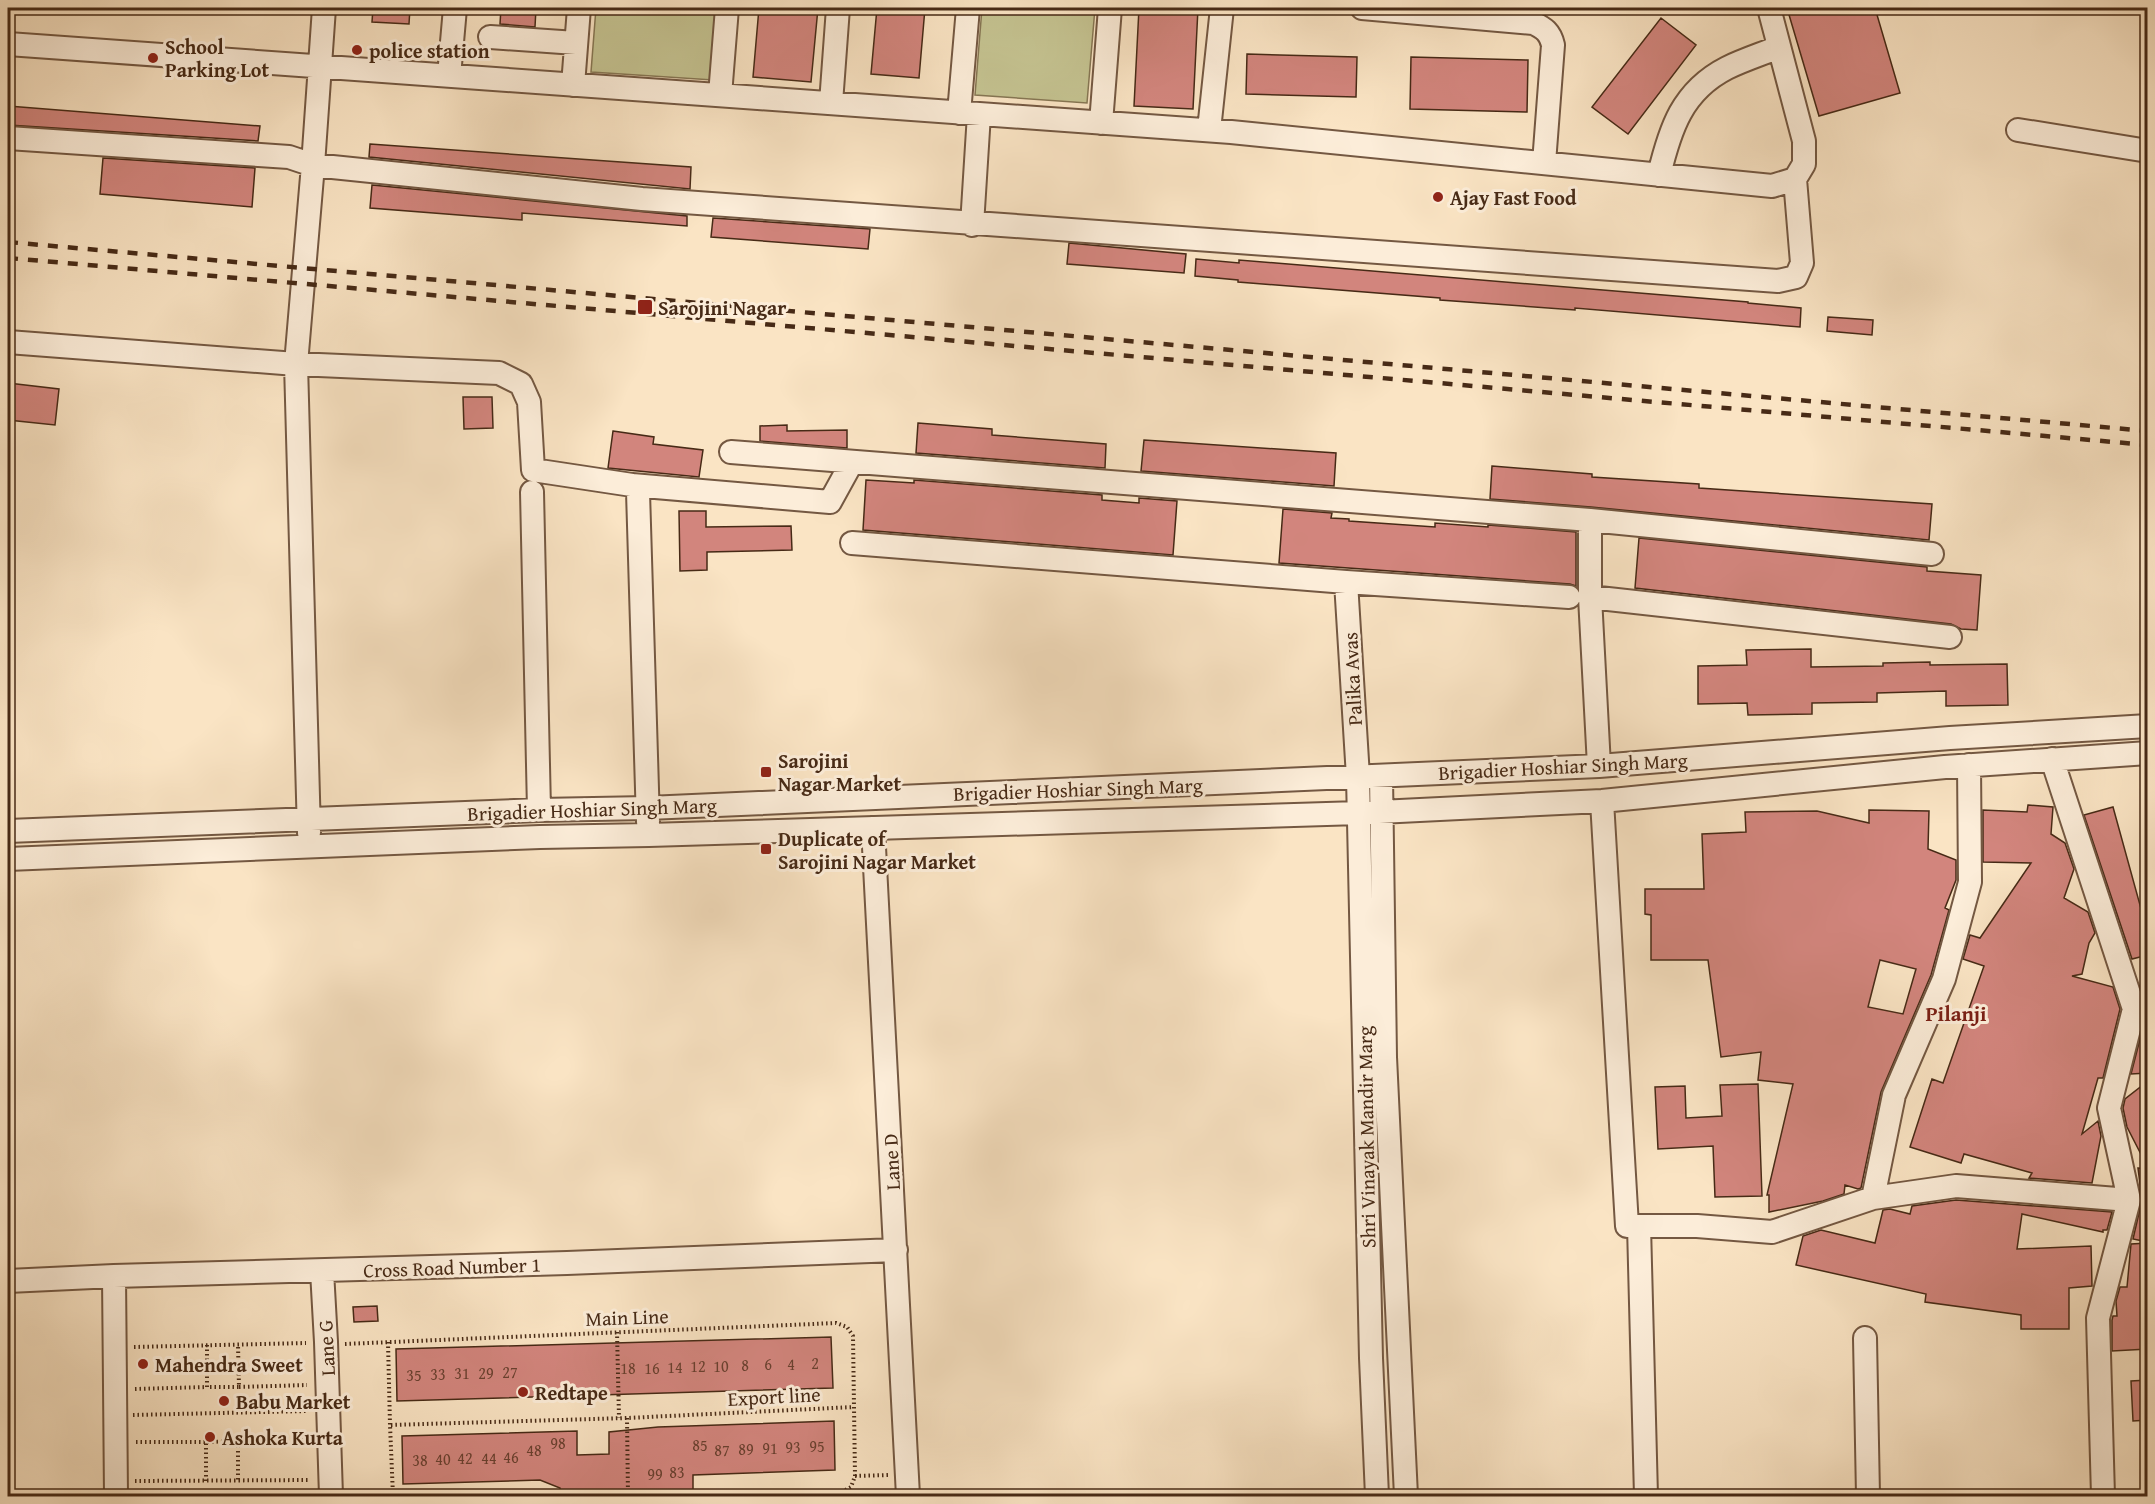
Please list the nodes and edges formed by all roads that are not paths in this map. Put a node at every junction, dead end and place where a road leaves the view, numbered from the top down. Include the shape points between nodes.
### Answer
1 (324, 8) edge
2 (455, 8) edge
3 (579, 8) edge
4 (726, 8) edge
5 (838, 8) edge
6 (968, 8) edge
7 (1110, 8) edge
8 (1222, 8) edge
9 (1362, 8) edge
10 (1769, 8) edge
11 (490, 37) dead end
12 (576, 43) junction
13 (8, 44) edge
14 (1779, 47) junction
15 (319, 67) junction
16 (449, 76) junction
17 (573, 85) junction
18 (720, 95) junction
19 (831, 103) junction
20 (969, 113) junction
21 (1101, 123) junction
22 (1209, 130) junction
23 (2018, 130) dead end
24 (8, 138) edge
25 (2148, 151) edge
26 (1544, 163) junction
27 (313, 165) junction
28 (1659, 175) junction
29 (1795, 179) junction
30 (972, 225) junction
31 (8, 342) edge
32 (296, 364) junction
33 (731, 452) dead end
34 (852, 462) junction
35 (632, 485) junction
36 (532, 492) dead end
37 (1590, 520) junction
38 (852, 543) dead end
39 (1932, 554) dead end
40 (1346, 582) junction
41 (1579, 597) junction
42 (1950, 637) dead end
43 (2148, 726) edge
44 (2148, 753) edge
45 (2052, 759) junction
46 (1970, 765) junction
47 (1599, 766) junction
48 (1381, 776) junction
49 (1358, 777) junction
50 (1602, 801) junction
51 (648, 808) junction
52 (540, 810) junction
53 (1370, 813) junction
54 (308, 818) junction
55 (873, 828) junction
56 (8, 831) edge
57 (649, 835) junction
58 (309, 846) junction
59 (8, 859) edge
60 (1873, 1198) junction
61 (2129, 1200) junction
62 (1639, 1226) junction
63 (896, 1250) junction
64 (322, 1271) junction
65 (114, 1276) junction
66 (8, 1281) edge
67 (1865, 1338) dead end
68 (908, 1486) edge
69 (331, 1488) edge
70 (116, 1489) edge
71 (1377, 1497) edge
72 (1406, 1497) edge
73 (1646, 1497) edge
74 (1868, 1497) edge
75 (2103, 1497) edge

1 - 15 street
2 - 16 street
3 - 12 street
4 - 18 street
5 - 19 street
6 - 20 street
7 - 21 street
8 - 22 street
9 - 26 street via 1533,23 1544,28 1552,45
10 - 14 street
11 - 12 street
12 - 17 street
13 - 15 street
14 - 28 street via 1726,69 1698,87 1677,115
14 - 29 street via 1804,141 1804,164
15 - 16 street
15 - 27 street
16 - 17 street
17 - 18 street
18 - 19 street
19 - 20 street
20 - 21 street
20 - 30 street
21 - 22 street
22 - 26 street
23 - 25 street
24 - 27 street via 289,157
26 - 28 street
27 - 30 street via 642,200
27 - 32 street
28 - 29 street via 1772,186
29 - 30 street via 1802,263 1796,278 1778,281
31 - 32 street
32 - 35 street via 499,373 521,384 529,402 533,470
32 - 54 street
33 - 34 street
34 - 35 street via 830,502
34 - 37 street
35 - 51 street via 638,492
36 - 52 street
37 - 39 street
37 - 41 street
38 - 40 street
40 - 41 street
40 - 49 street, Palika Avas
41 - 42 street
41 - 47 street
43 - 47 street, Brigadier Hoshiar Singh Marg
44 - 45 street, Brigadier Hoshiar Singh Marg
45 - 46 street, Brigadier Hoshiar Singh Marg
45 - 61 street via 2133,1009 2109,1108
46 - 50 street, Brigadier Hoshiar Singh Marg
46 - 60 street via 1970,882 1944,979 1894,1095
47 - 48 street, Brigadier Hoshiar Singh Marg
48 - 49 street, Brigadier Hoshiar Singh Marg
48 - 53 street
49 - 51 street, Brigadier Hoshiar Singh Marg
49 - 53 street, Shri Vinayak Mandir Marg
50 - 53 street, Brigadier Hoshiar Singh Marg
50 - 62 street via 1627,1226
51 - 52 street, Brigadier Hoshiar Singh Marg
51 - 57 street
52 - 54 street, Brigadier Hoshiar Singh Marg
53 - 55 street, Brigadier Hoshiar Singh Marg
53 - 71 street, Shri Vinayak Mandir Marg via 1371,1358
53 - 72 street
54 - 56 street, Brigadier Hoshiar Singh Marg
54 - 58 street
55 - 57 street, Brigadier Hoshiar Singh Marg
55 - 63 street, Lane D
57 - 58 street, Brigadier Hoshiar Singh Marg
58 - 59 street, Brigadier Hoshiar Singh Marg
60 - 61 street via 1956,1186
60 - 62 street via 1772,1232
61 - 75 street via 2098,1318
62 - 73 street
63 - 64 street, Cross Road Number 1
63 - 68 street, Lane D
64 - 65 street, Cross Road Number 1
64 - 69 street, Lane G
65 - 66 street, Cross Road Number 1
65 - 70 street
67 - 74 street

